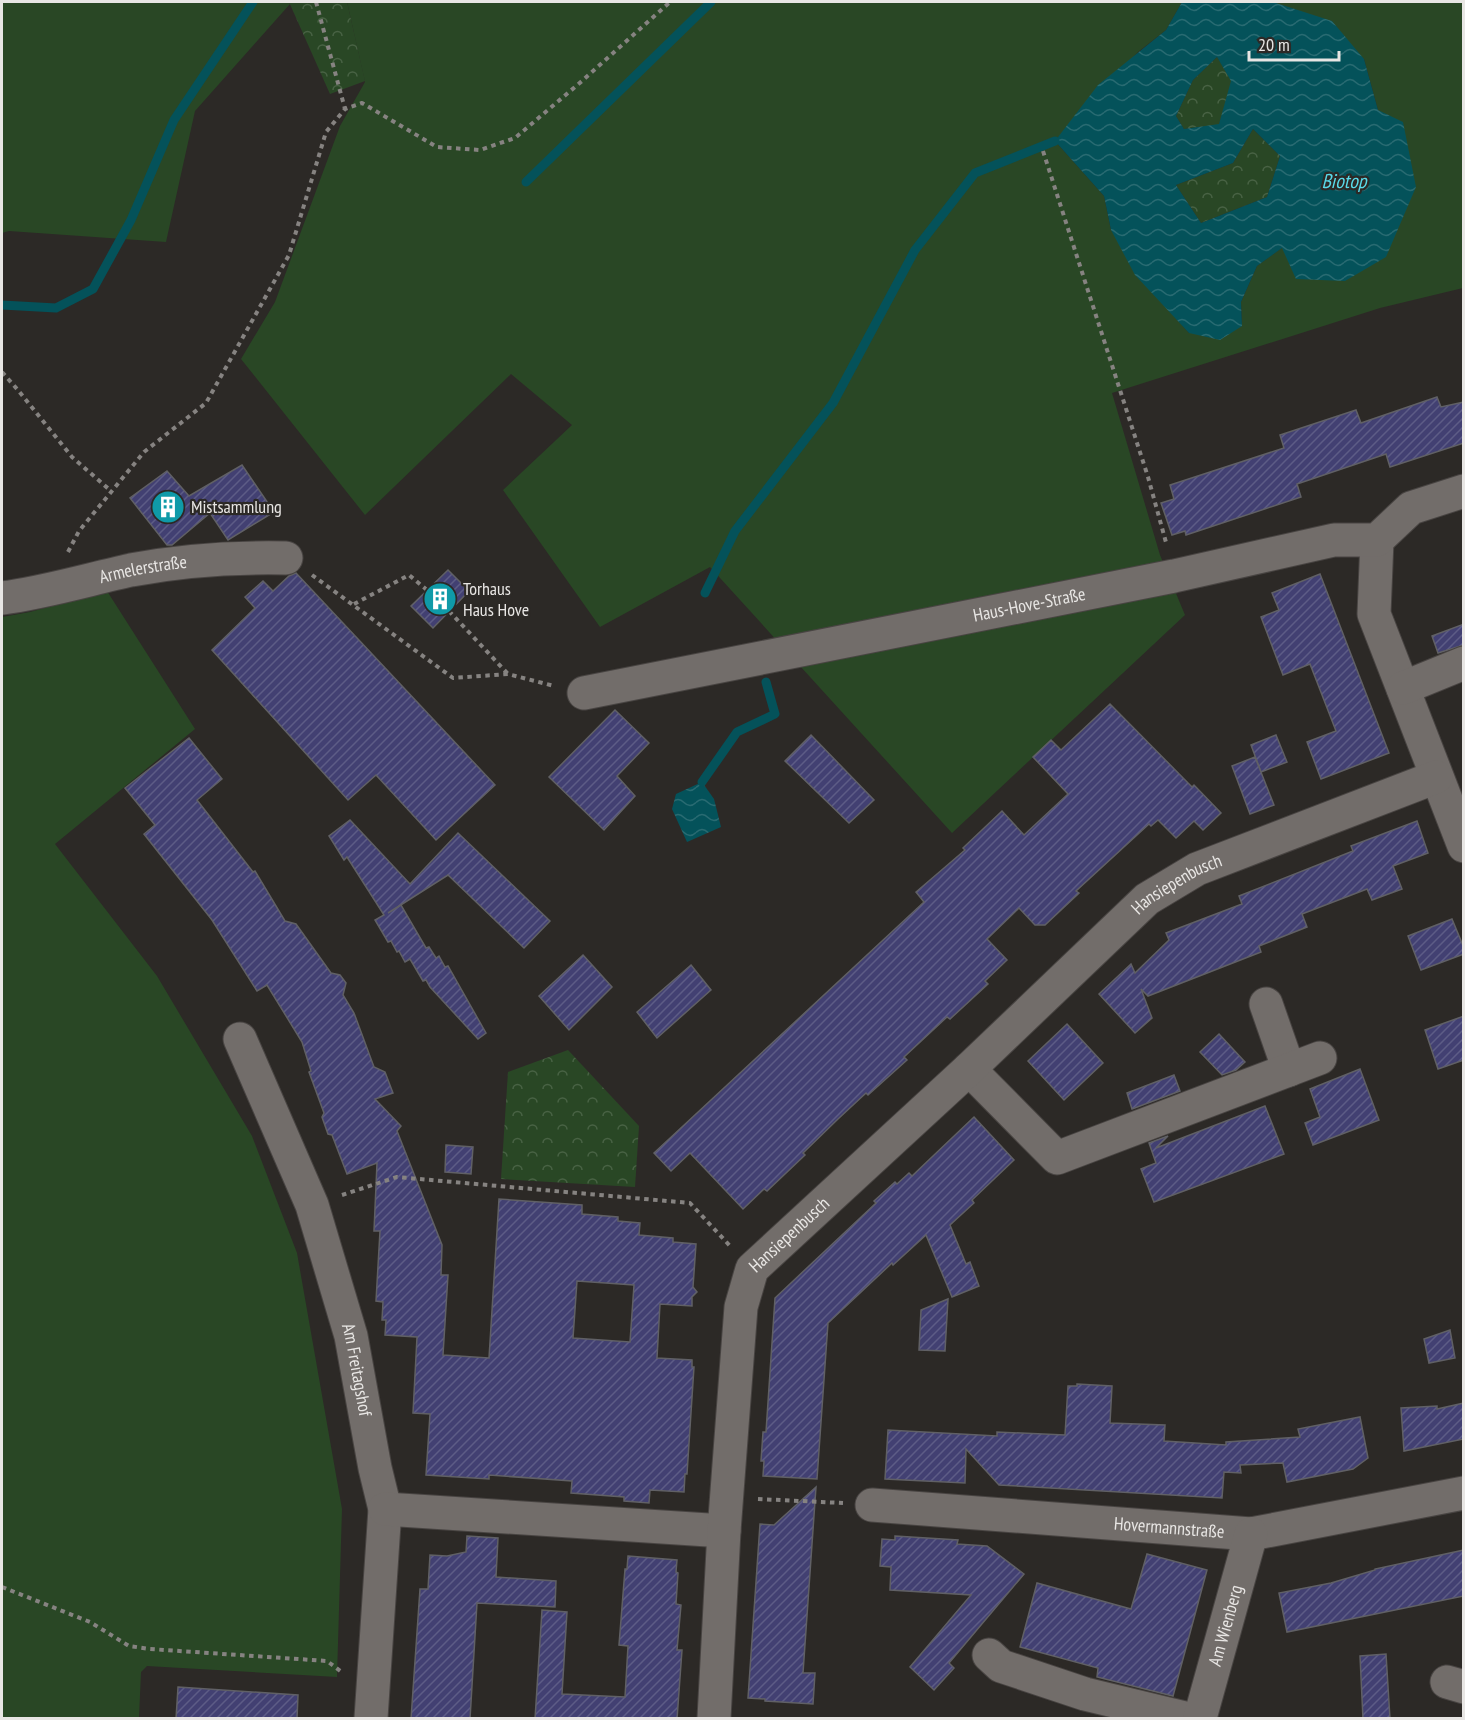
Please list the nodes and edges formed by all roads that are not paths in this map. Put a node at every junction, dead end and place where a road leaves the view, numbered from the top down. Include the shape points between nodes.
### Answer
1 (1464, 491) edge
2 (1377, 540) junction
3 (286, 558) road end
4 (2, 598) edge
5 (1464, 663) edge
6 (1403, 688) junction
7 (584, 693) road end
8 (1436, 777) junction
9 (1457, 808) edge
10 (1464, 846) edge
11 (1266, 1004) dead end
12 (240, 1039) dead end
13 (1320, 1058) dead end
14 (969, 1069) junction
15 (1289, 1070) junction
16 (1464, 1493) edge
17 (872, 1505) road end
18 (385, 1509) junction
19 (724, 1531) junction
20 (1251, 1534) junction
21 (989, 1655) dead end
22 (371, 1719) edge
23 (714, 1719) edge
24 (1185, 1719) edge
25 (1200, 1719) edge

1 - 2 street via 1411,508
2 - 6 street via 1374,614
2 - 7 street, Haus-Hove-Straße via 1334,540 1166,578
3 - 4 street, Armelerstraße via 191,560
5 - 6 street
6 - 8 street
8 - 9 street
8 - 14 street, Hansiepenbusch via 1197,869 1148,899
9 - 10 street
11 - 15 street
12 - 18 street, Am Freitagshof via 312,1205 351,1336
13 - 15 street
14 - 15 street via 1057,1158
14 - 19 street, Hansiepenbusch via 752,1269 741,1307
16 - 20 street, Hovermannstraße
17 - 20 street, Hovermannstraße
18 - 19 street
18 - 22 street, Am Freitagshof
19 - 23 street, Hansiepenbusch
20 - 25 street, Am Wienberg
21 - 24 street via 1001,1666 1085,1694

